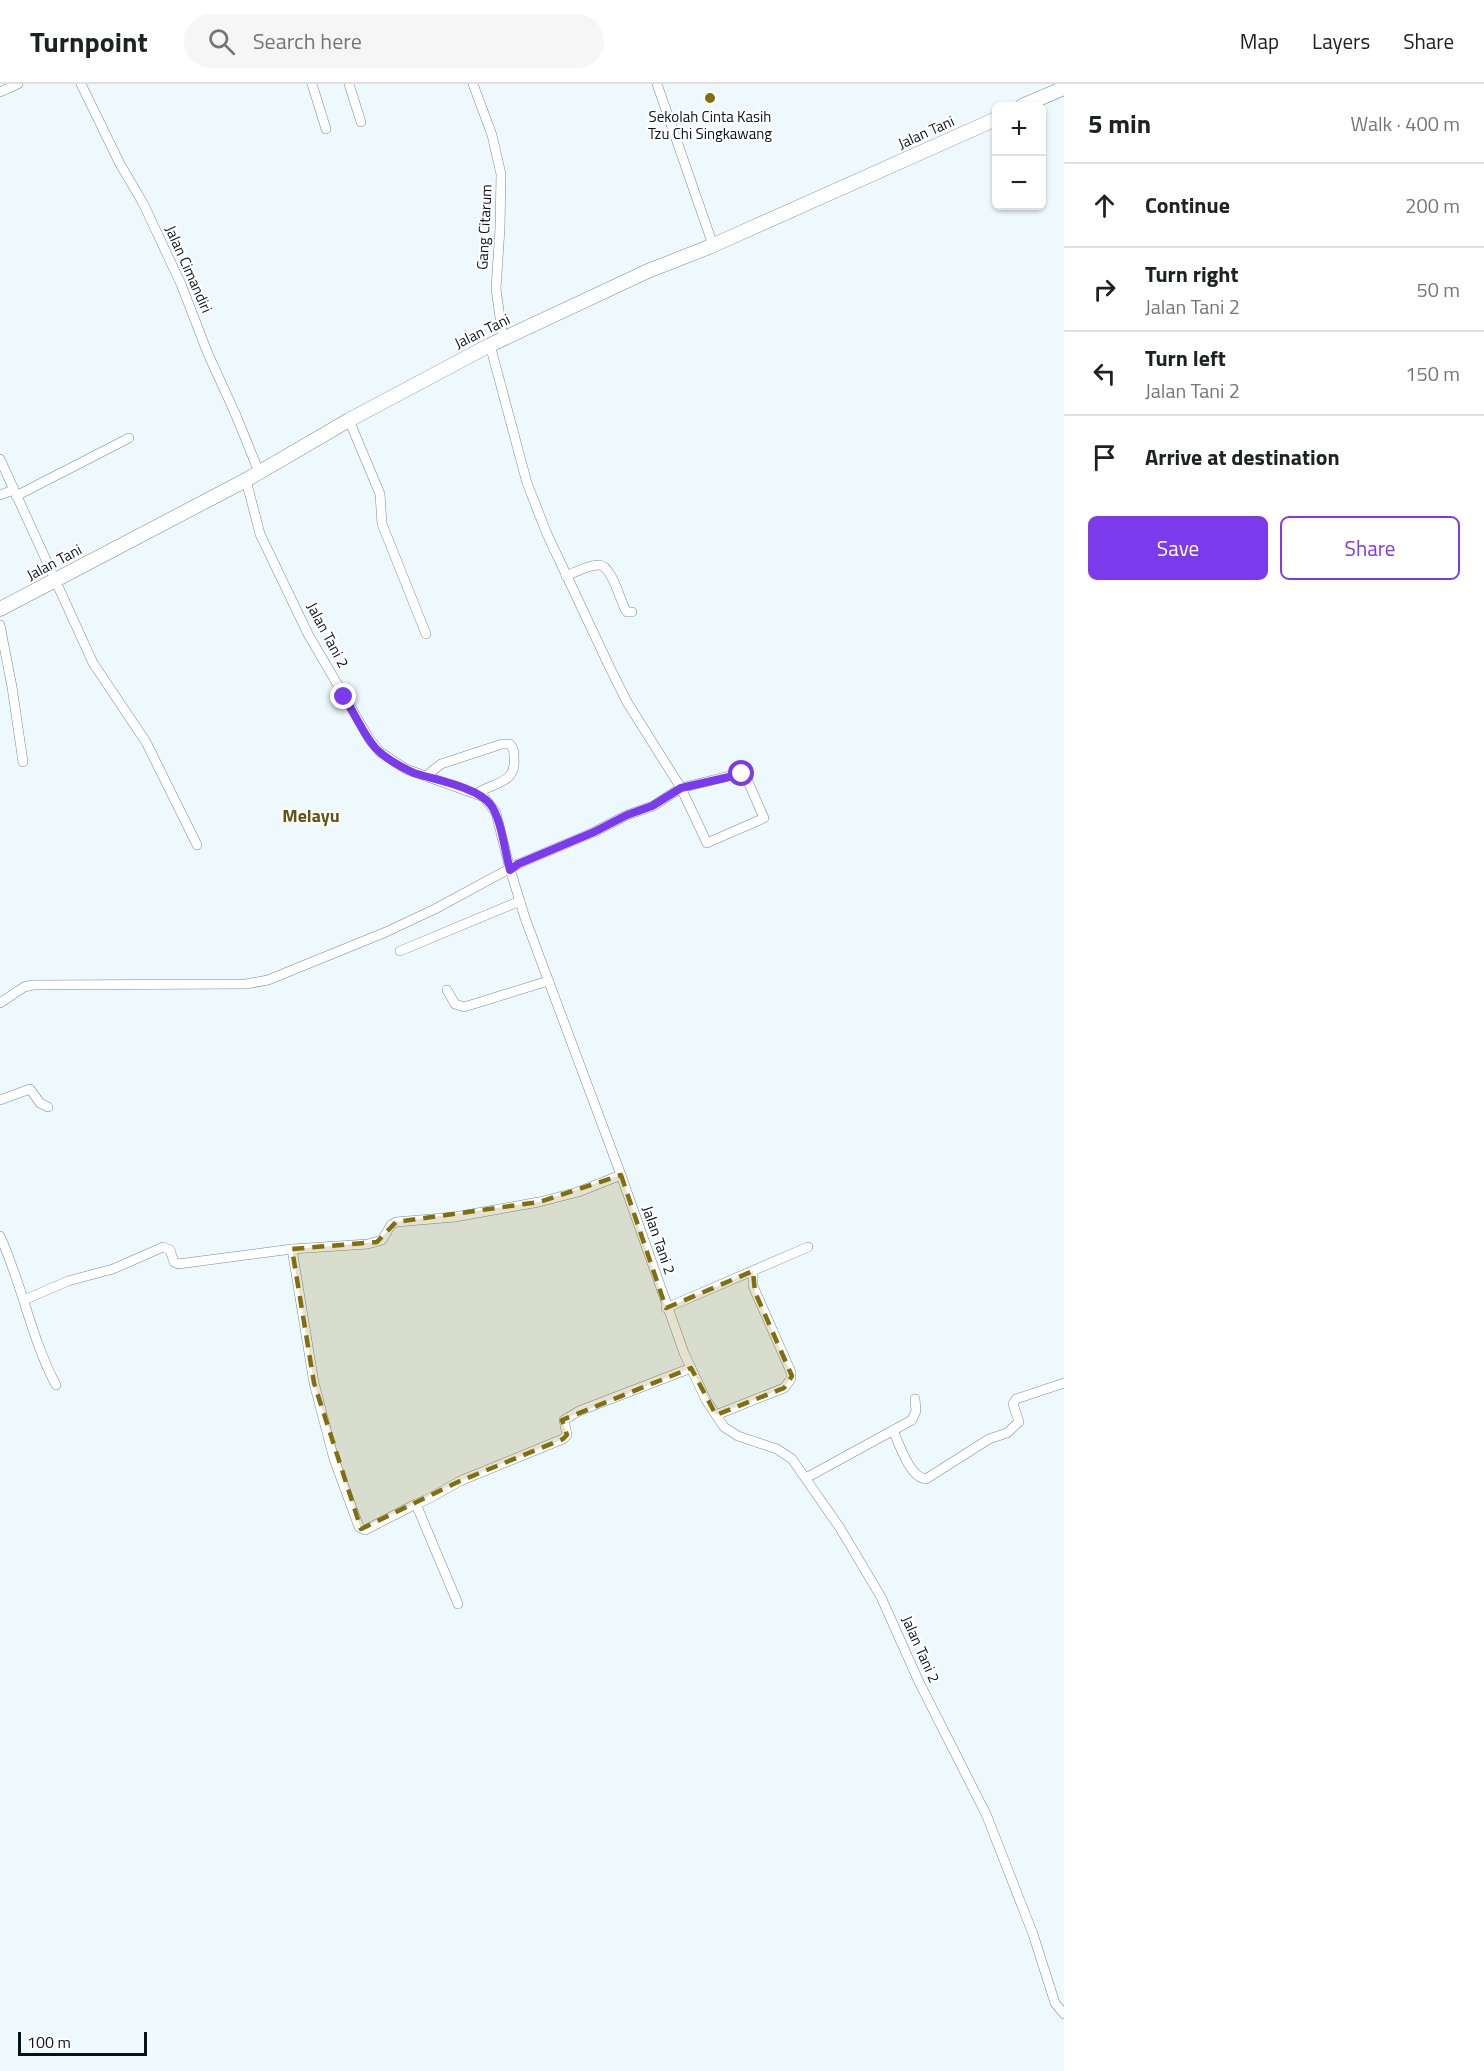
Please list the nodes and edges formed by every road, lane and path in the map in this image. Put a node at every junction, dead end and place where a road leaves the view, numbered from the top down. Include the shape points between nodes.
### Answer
1 (18, 84) edge
2 (81, 84) edge
3 (312, 84) edge
4 (349, 84) edge
5 (473, 84) edge
6 (657, 84) edge
7 (1064, 88) edge
8 (0, 92) edge
9 (1031, 102) edge
10 (992, 121) edge
11 (361, 122) dead end
12 (326, 129) dead end
13 (713, 245) junction
14 (503, 339) junction
15 (490, 345) junction
16 (349, 420) junction
17 (129, 438) dead end
18 (0, 459) edge
19 (259, 472) junction
20 (246, 480) junction
21 (14, 493) junction
22 (0, 495) edge
23 (566, 576) junction
24 (57, 580) junction
25 (0, 609) edge
26 (632, 612) dead end
27 (0, 625) edge
28 (426, 634) dead end
29 (23, 762) dead end
30 (426, 776) junction
31 (681, 788) junction
32 (476, 794) junction
33 (197, 845) dead end
34 (510, 870) junction
35 (519, 901) junction
36 (400, 951) dead end
37 (548, 981) junction
38 (447, 990) dead end
39 (0, 1003) edge
40 (0, 1100) edge
41 (48, 1107) dead end
42 (621, 1175) junction
43 (0, 1236) edge
44 (808, 1247) dead end
45 (292, 1249) junction
46 (753, 1271) junction
47 (24, 1300) junction
48 (666, 1308) junction
49 (691, 1368) junction
50 (1064, 1383) edge
51 (56, 1385) dead end
52 (915, 1399) dead end
53 (716, 1416) junction
54 (893, 1430) junction
55 (806, 1478) junction
56 (416, 1504) junction
57 (458, 1604) dead end
58 (1064, 2014) edge

1 - 8 street
2 - 19 street, Jalan Cimandiri via 182,284
3 - 12 street
4 - 11 street
5 - 14 street, Gang Citarum via 492,135 502,181 496,289
6 - 13 street
7 - 9 highway
10 - 13 highway, Jalan Tani
13 - 14 highway, Jalan Tani
14 - 15 highway, Jalan Tani
15 - 16 highway, Jalan Tani
15 - 23 street via 527,483
16 - 19 highway, Jalan Tani
16 - 28 street via 380,494 382,524
17 - 21 street
18 - 21 street
19 - 20 highway, Jalan Tani
20 - 24 highway, Jalan Tani
20 - 30 street, Jalan Tani 2 via 260,534 308,634 370,740 390,760
21 - 22 street
21 - 24 street
23 - 26 street via 602,565 608,569 625,609
23 - 31 street via 627,702
24 - 25 highway, Jalan Tani
24 - 33 street via 93,663 146,742
27 - 29 street
30 - 32 street, Jalan Tani 2
30 - 32 street via 441,764 510,744 513,773
31 - 31 street via 742,774 764,818 707,843
31 - 34 street via 652,806
32 - 34 street, Jalan Tani 2 via 484,797 496,813
34 - 35 street, Jalan Tani 2
34 - 39 street via 426,914 268,980 246,984 33,985
35 - 36 street
35 - 37 street, Jalan Tani 2
37 - 38 street via 464,1007 455,1004
37 - 42 street, Jalan Tani 2
40 - 41 street via 30,1089
42 - 45 street via 539,1202 455,1217 396,1222 377,1242
42 - 48 street, Jalan Tani 2
43 - 47 street
44 - 46 street
45 - 47 street via 178,1264 170,1250 163,1247
45 - 56 street via 314,1383 334,1459 359,1527 365,1530
46 - 48 street
46 - 53 street via 755,1292 791,1379 784,1388
47 - 51 street
48 - 49 street, Jalan Tani 2
49 - 53 street, Jalan Tani 2
49 - 56 street via 579,1411 564,1420 567,1435 563,1439 467,1478
50 - 54 street via 1016,1399 1013,1404 1019,1422 1013,1429 989,1439 926,1479 913,1472
52 - 54 street via 912,1420
53 - 55 street, Jalan Tani 2 via 738,1436 777,1449 792,1459
54 - 55 street
55 - 58 street, Jalan Tani 2 via 881,1597 986,1814 1055,2003
56 - 57 street

